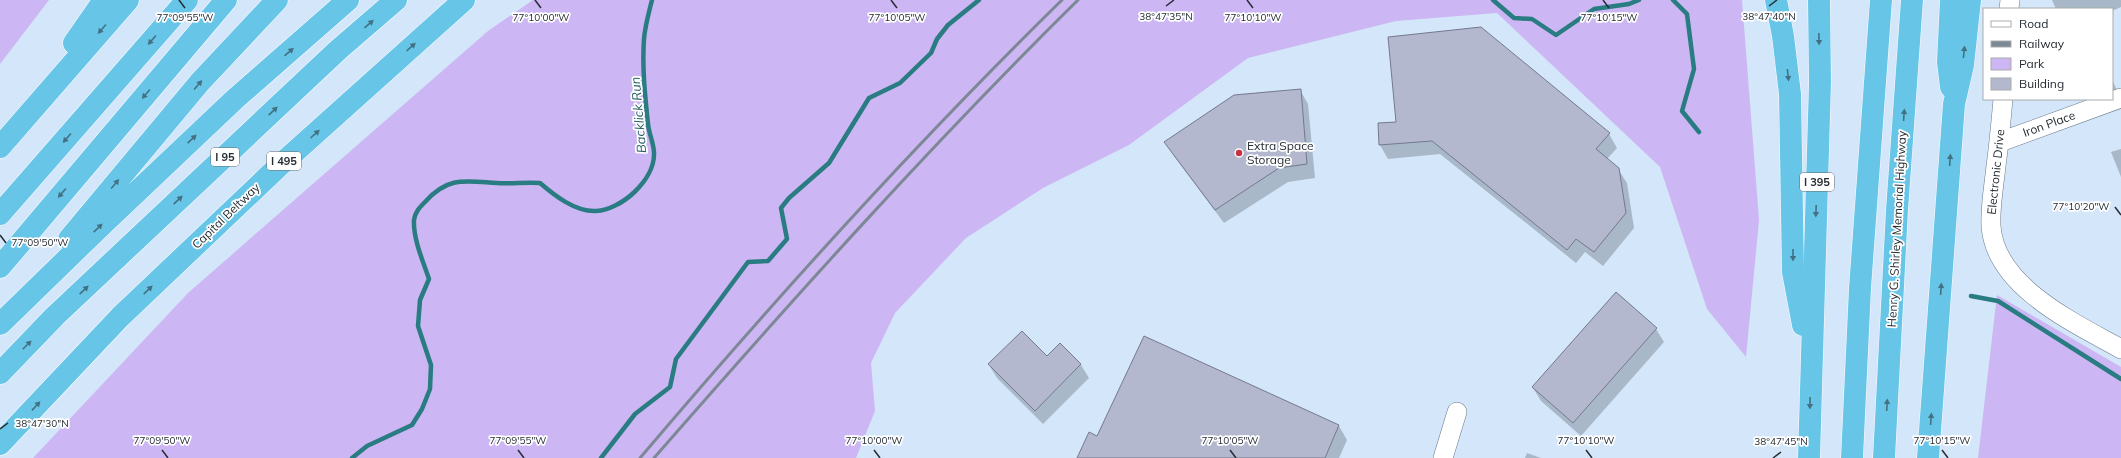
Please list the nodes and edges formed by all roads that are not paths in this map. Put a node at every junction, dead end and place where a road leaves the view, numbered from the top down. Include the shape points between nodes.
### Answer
1 (104, 0) edge
2 (128, 0) edge
3 (187, 0) edge
4 (226, 0) edge
5 (277, 0) edge
6 (288, 0) edge
7 (348, 0) edge
8 (396, 0) edge
9 (1819, 0) edge
10 (1881, 0) edge
11 (1912, 0) edge
12 (1951, 0) edge
13 (1970, 0) edge
14 (461, 3) edge
15 (1777, 3) edge
16 (236, 44) junction
17 (2121, 98) edge
18 (2003, 100) edge
19 (1954, 104) junction
20 (2000, 142) junction
21 (0, 146) edge
22 (0, 214) edge
23 (0, 267) edge
24 (0, 323) edge
25 (2121, 349) edge
26 (1811, 364) junction
27 (0, 373) edge
28 (1457, 412) dead end
29 (0, 444) edge
30 (1443, 458) edge
31 (1809, 458) edge
32 (1852, 458) edge
33 (1884, 458) edge
34 (1928, 458) edge

1 - 21 highway
2 -> 21 highway
3 -> 22 highway
4 -> 23 highway
5 - 16 highway
6 - 16 highway
24 -> 7 highway via 235,99
27 -> 8 highway, I 95 via 55,316 338,50
9 -> 26 highway, I 395 via 1820,82
10 - 32 highway via 1860,288
33 -> 11 highway, Henry G. Shirley Memorial Highway
12 - 19 highway via 1948,62
19 -> 13 highway via 1963,65
29 -> 14 highway, Capital Beltway / I 495 via 120,317 279,166
15 -> 26 highway via 1790,94 1793,272
24 -> 16 highway via 200,82
17 - 20 street, Iron Place
18 - 20 street, Electronic Drive
34 -> 19 highway
20 - 25 street, Electronic Drive via 1991,228 2004,264 2019,284 2036,298
26 -> 31 highway, I 395
28 - 30 street

